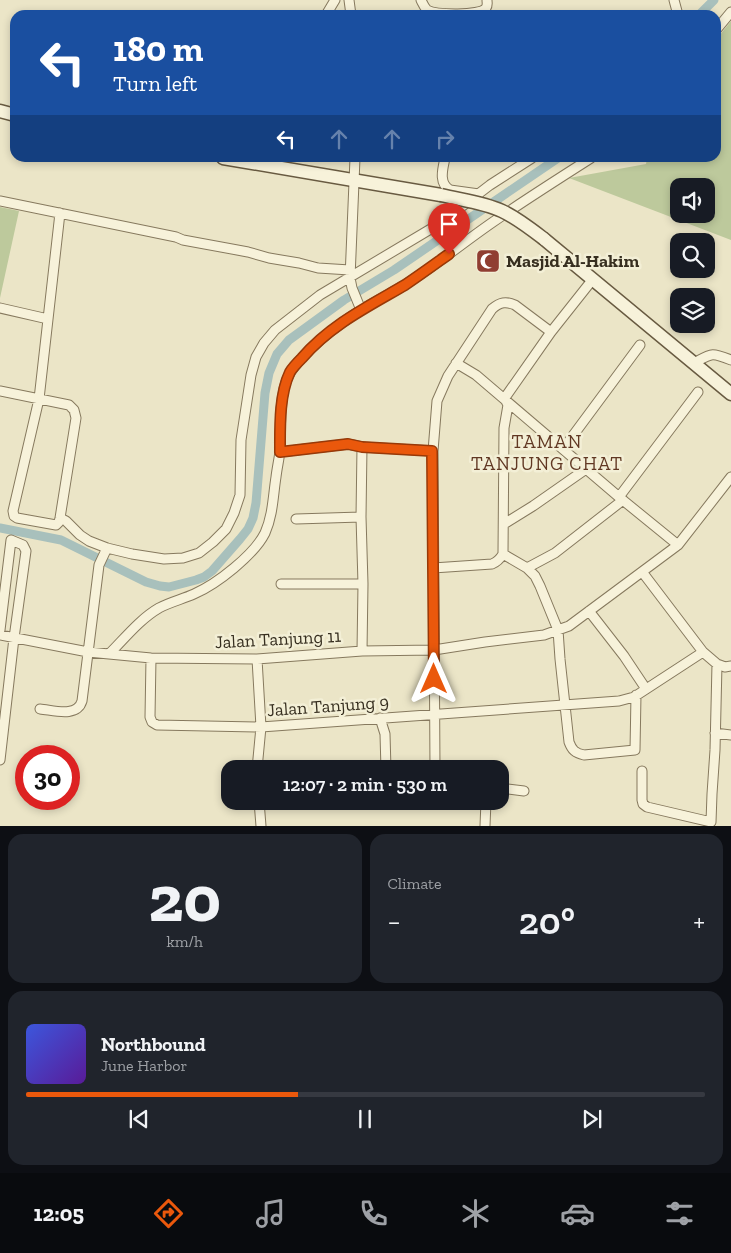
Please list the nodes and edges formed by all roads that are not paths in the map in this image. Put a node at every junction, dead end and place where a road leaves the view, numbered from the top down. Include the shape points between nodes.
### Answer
1 (421, 0) edge
2 (487, 0) edge
3 (428, 10) edge
4 (480, 10) edge
5 (731, 12) edge
6 (721, 24) edge
7 (247, 162) edge
8 (355, 162) edge
9 (444, 162) edge
10 (526, 162) edge
11 (585, 162) edge
12 (354, 180) junction
13 (479, 194) junction
14 (0, 201) edge
15 (60, 213) junction
16 (351, 279) junction
17 (593, 279) junction
18 (359, 306) junction
19 (0, 308) edge
20 (48, 318) junction
21 (550, 332) junction
22 (640, 345) dead end
23 (731, 360) edge
24 (456, 363) junction
25 (694, 363) junction
26 (0, 391) edge
27 (698, 392) dead end
28 (731, 394) edge
29 (39, 400) junction
30 (505, 400) junction
31 (362, 447) junction
32 (563, 449) junction
33 (432, 451) junction
34 (280, 452) junction
35 (586, 469) junction
36 (731, 477) edge
37 (621, 498) junction
38 (361, 517) junction
39 (60, 518) junction
40 (296, 520) dead end
41 (504, 524) junction
42 (678, 545) junction
43 (107, 548) junction
44 (503, 554) junction
45 (433, 568) junction
46 (528, 568) junction
47 (643, 573) junction
48 (3, 578) edge
49 (281, 584) dead end
50 (363, 584) junction
51 (590, 611) junction
52 (0, 630) edge
53 (558, 630) junction
54 (0, 635) edge
55 (14, 638) junction
56 (434, 650) junction
57 (362, 651) junction
58 (88, 652) junction
59 (703, 652) junction
60 (109, 654) junction
61 (151, 658) junction
62 (258, 659) junction
63 (717, 664) junction
64 (731, 666) edge
65 (646, 689) junction
66 (636, 695) junction
67 (565, 706) junction
68 (40, 709) dead end
69 (434, 715) junction
70 (380, 718) junction
71 (261, 726) junction
72 (715, 733) junction
73 (731, 735) edge
74 (0, 758) edge
75 (257, 760) edge
76 (385, 760) edge
77 (435, 760) edge
78 (642, 771) dead end
79 (509, 789) edge
80 (524, 791) dead end
81 (260, 810) edge
82 (486, 810) edge
83 (712, 824) edge
84 (261, 826) edge
85 (485, 826) edge

1 - 3 street
2 - 4 street via 487,7
5 - 6 street
7 - 12 main road
8 - 12 street
9 - 13 street via 442,177 446,188
10 - 13 street
11 - 18 street via 407,284
12 - 16 street
12 - 17 main road, bridge via 502,210
13 - 16 street via 439,224
14 - 15 street
15 - 16 street via 299,263
15 - 20 street
16 - 18 street
16 - 43 street via 320,295 275,330 256,357 241,440 240,495 226,529 199,553 184,558 164,559
17 - 21 street
17 - 25 main road
18 - 34 street via 310,349 291,371 284,388
19 - 20 street
20 - 29 street
21 - 24 street via 515,305 502,302 492,309
21 - 30 street
22 - 32 street
23 - 25 street via 710,354
24 - 30 street
24 - 33 street via 437,401
25 - 28 main road
26 - 29 street
27 - 37 street
29 - 39 street via 68,405 76,414
29 - 39 street via 13,513 17,518 54,525
30 - 32 street
30 - 41 street via 508,405 504,428
31 - 33 street
31 - 34 street via 348,444
31 - 38 street
32 - 35 street
33 - 45 street
34 - 60 street via 270,519 254,548 208,587 147,617
35 - 37 street
35 - 41 street
36 - 42 street, Jalan Tanjung 11
37 - 42 street
37 - 46 street via 555,553
38 - 40 street
38 - 50 street
39 - 43 street via 89,541
41 - 44 street
42 - 47 street, Jalan Tanjung 11
43 - 58 street via 100,562
44 - 45 street via 492,564
44 - 46 street
45 - 56 street
46 - 53 street via 540,586
47 - 51 street, Jalan Tanjung 11
47 - 59 street
48 - 52 street
48 - 55 street via 11,540 23,545 26,551
49 - 50 street
50 - 57 street
51 - 53 street, Jalan Tanjung 11
51 - 65 street
53 - 56 street, Jalan Tanjung 11 via 544,636
53 - 67 street
54 - 55 street, Jalan Tanjung 11
55 - 58 street, Jalan Tanjung 11
55 - 74 street
56 - 57 street, Jalan Tanjung 11
56 - 69 street
57 - 62 street, Jalan Tanjung 11
58 - 60 street, Jalan Tanjung 11
58 - 68 street via 80,706 69,712
59 - 63 street
59 - 65 street, Jalan Tanjung 9
60 - 61 street, Jalan Tanjung 11
61 - 62 street, Jalan Tanjung 11
61 - 71 street, Jalan Tanjung 9 via 152,722 157,725
62 - 71 street
63 - 64 street
63 - 72 street
65 - 66 street, Jalan Tanjung 9
66 - 67 street, Jalan Tanjung 9 via 619,701
66 - 67 street via 635,750 578,754 569,742
67 - 69 street, Jalan Tanjung 9
69 - 70 street, Jalan Tanjung 9
69 - 77 street
70 - 71 street, Jalan Tanjung 9
70 - 76 street
71 - 75 street
72 - 73 street
72 - 83 street
78 - 83 street via 643,804
79 - 80 street
81 - 84 street
82 - 85 street

